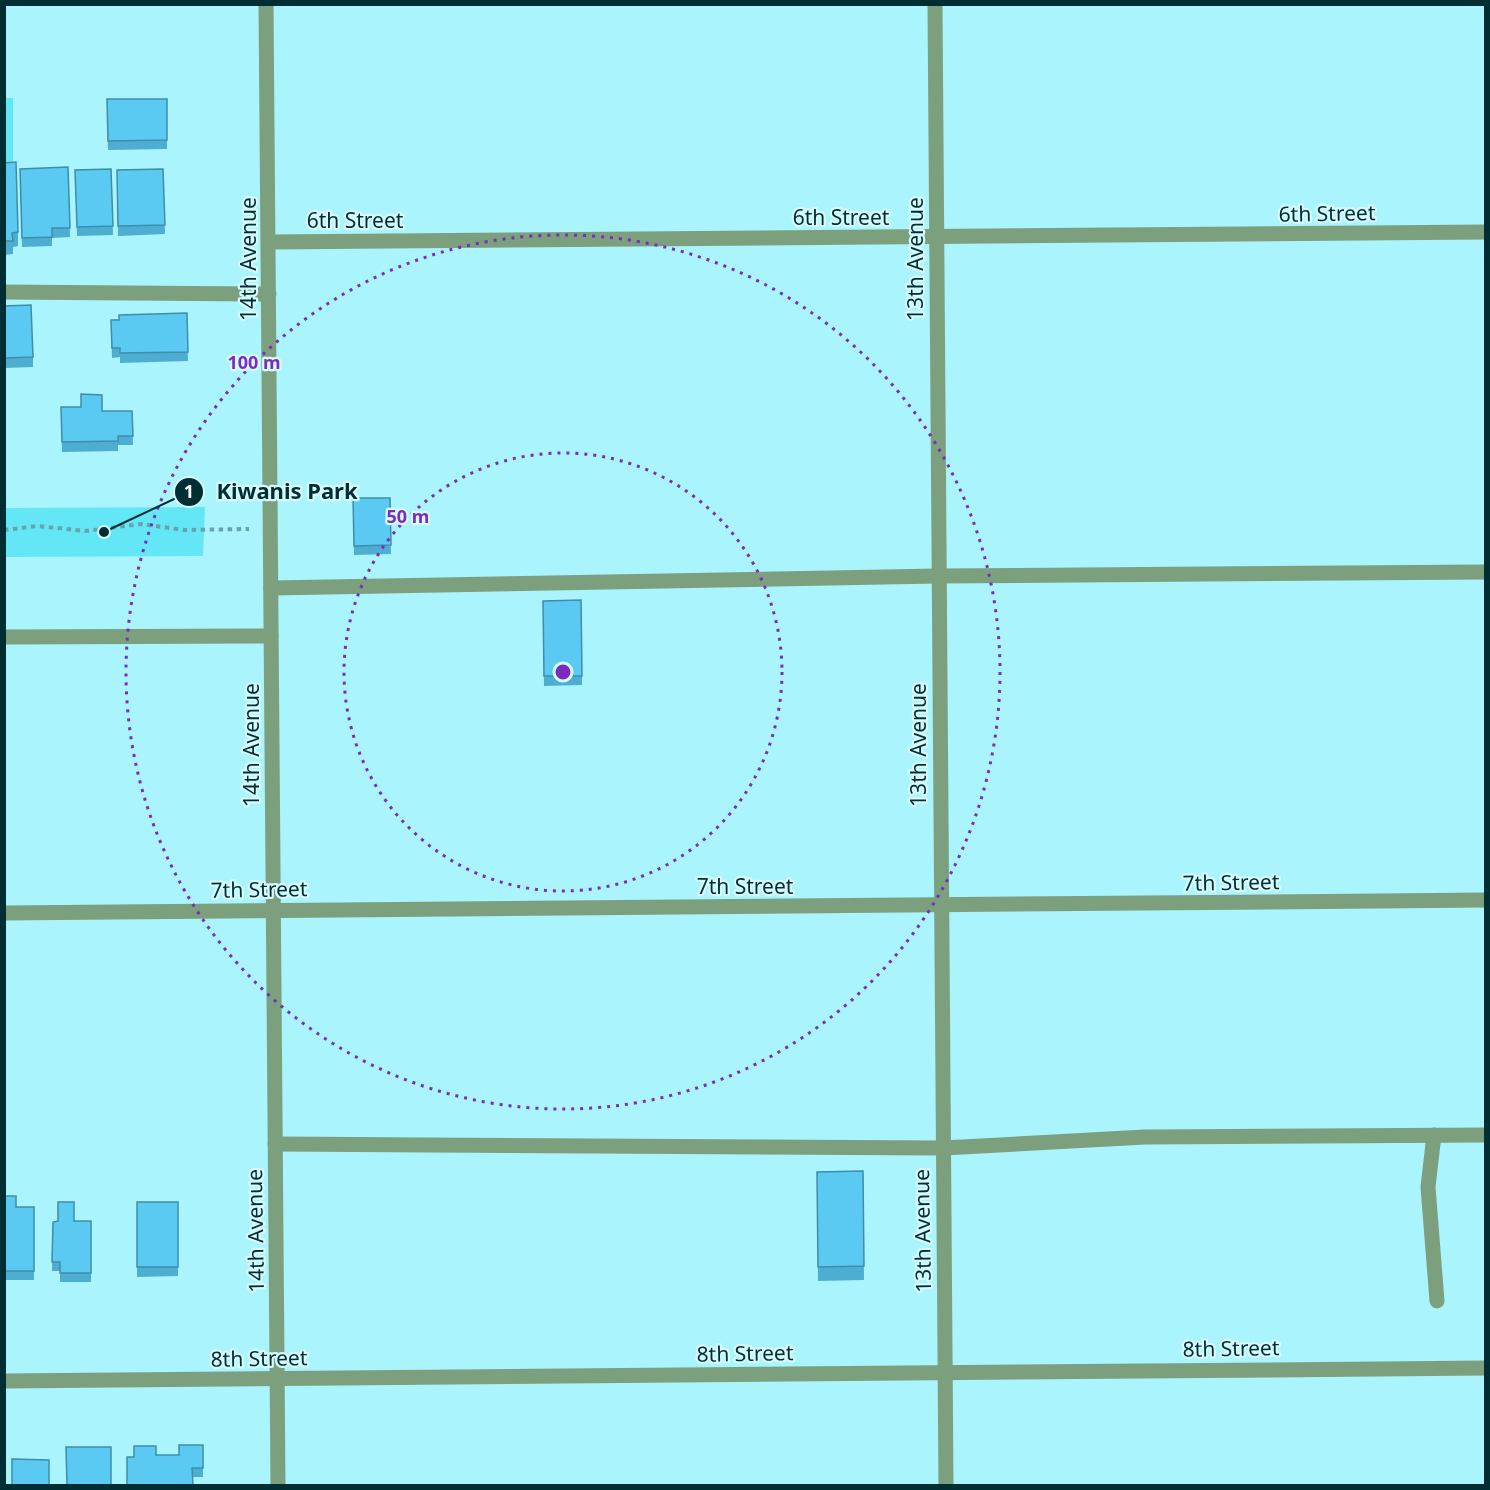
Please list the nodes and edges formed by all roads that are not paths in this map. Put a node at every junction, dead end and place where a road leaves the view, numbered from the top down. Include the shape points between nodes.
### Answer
1 (266, 4) edge
2 (935, 4) edge
3 (1485, 232) edge
4 (935, 237) junction
5 (269, 242) junction
6 (4, 292) edge
7 (269, 294) junction
8 (1485, 573) edge
9 (938, 576) junction
10 (271, 588) junction
11 (271, 636) junction
12 (4, 637) edge
13 (1485, 900) edge
14 (940, 906) junction
15 (273, 910) junction
16 (4, 913) edge
17 (1434, 1135) junction
18 (1485, 1135) edge
19 (275, 1143) junction
20 (943, 1148) junction
21 (1437, 1301) dead end
22 (1485, 1368) edge
23 (945, 1372) junction
24 (277, 1379) junction
25 (4, 1381) edge
26 (278, 1485) edge
27 (946, 1485) edge

1 - 5 street, 14th Avenue
2 - 4 street, 13th Avenue
3 - 4 street, 6th Street
4 - 5 street, 6th Street
4 - 9 street, 13th Avenue
5 - 7 street, 14th Avenue
6 - 7 street
7 - 10 street, 14th Avenue
8 - 9 street
9 - 10 street
9 - 14 street, 13th Avenue
10 - 11 street, 14th Avenue
11 - 12 street
11 - 15 street, 14th Avenue
13 - 14 street, 7th Street
14 - 15 street, 7th Street
14 - 20 street, 13th Avenue
15 - 16 street, 7th Street
15 - 19 street, 14th Avenue
17 - 18 street
17 - 20 street via 1145,1137
17 - 21 street via 1428,1186
19 - 20 street
19 - 24 street, 14th Avenue
20 - 23 street, 13th Avenue
22 - 23 street, 8th Street
23 - 24 street, 8th Street
23 - 27 street, 13th Avenue
24 - 25 street, 8th Street
24 - 26 street, 14th Avenue

